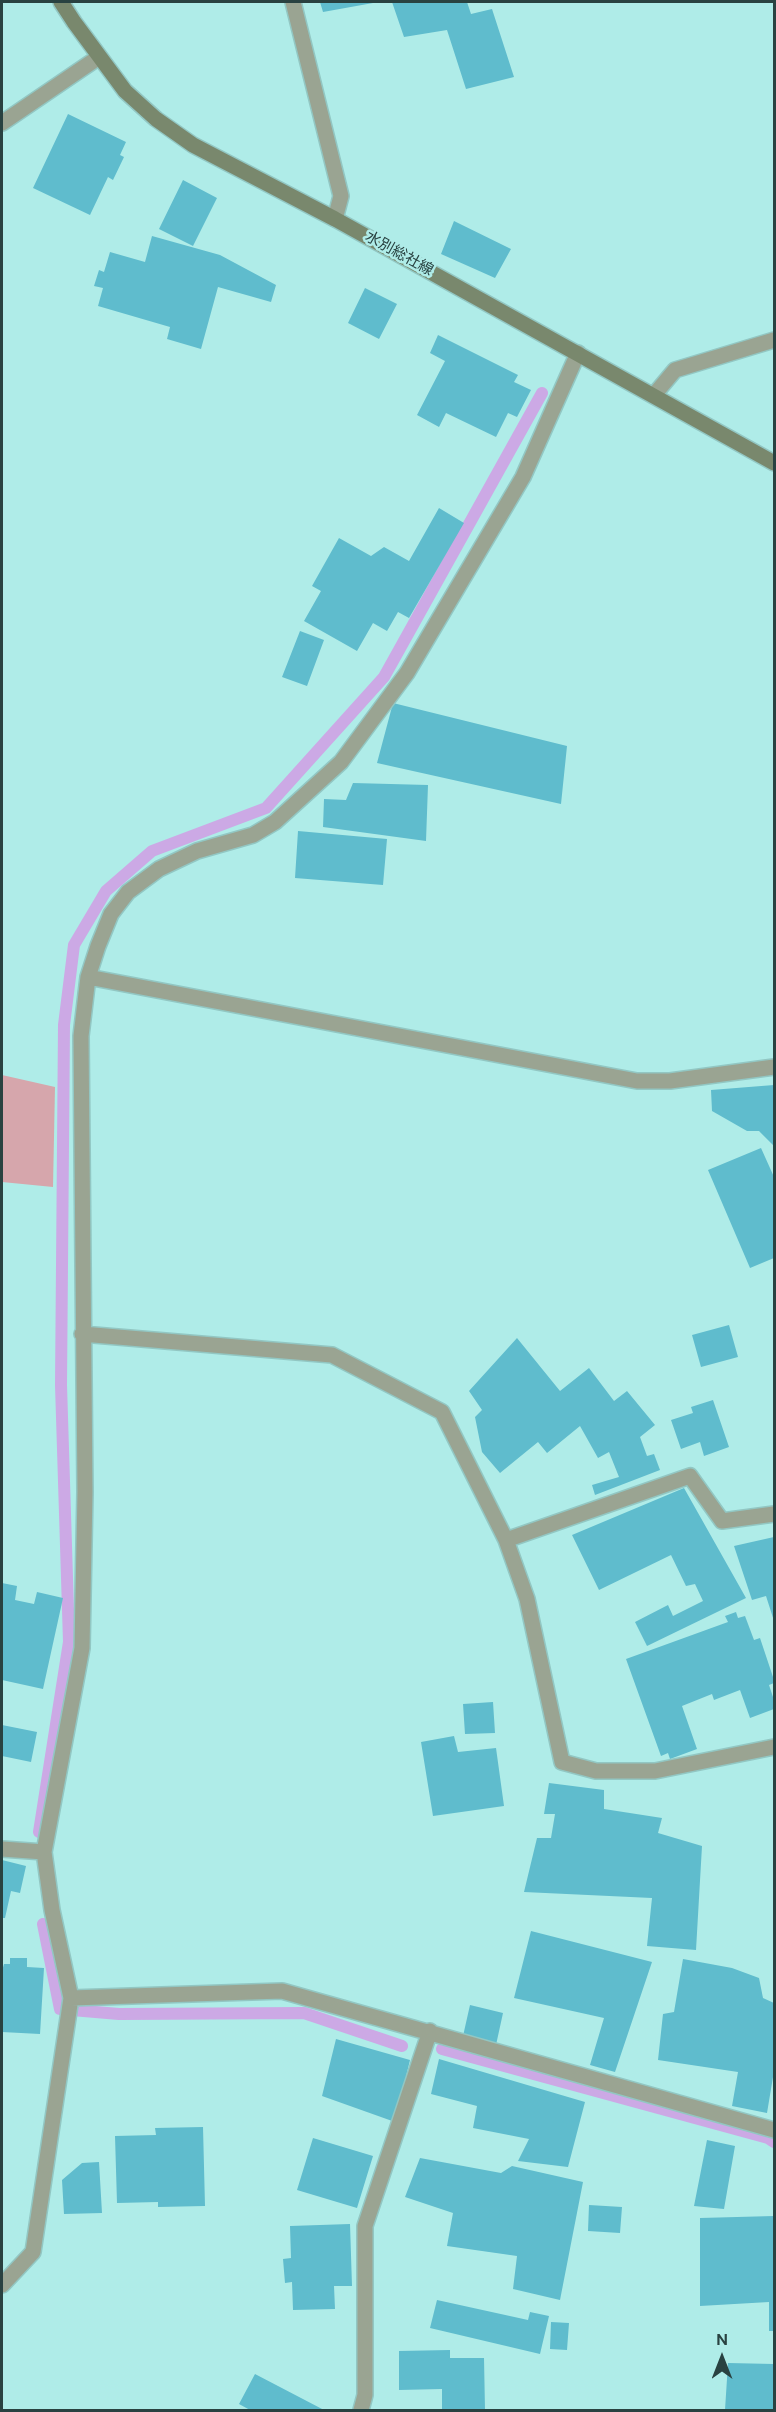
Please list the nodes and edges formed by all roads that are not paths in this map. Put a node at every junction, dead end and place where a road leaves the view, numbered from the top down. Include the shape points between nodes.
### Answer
1 (61, 2) edge
2 (293, 2) edge
3 (99, 57) junction
4 (2, 123) edge
5 (335, 219) junction
6 (774, 340) edge
7 (578, 353) junction
8 (654, 395) junction
9 (774, 463) edge
10 (88, 977) junction
11 (774, 1067) edge
12 (82, 1334) junction
13 (774, 1514) edge
14 (506, 1540) junction
15 (774, 1747) edge
16 (2, 1849) edge
17 (44, 1852) junction
18 (71, 2001) junction
19 (430, 2031) junction
20 (774, 2130) edge
21 (2, 2286) edge
22 (361, 2410) edge

1 - 3 main road, 水別総社線
2 - 5 street via 341,196
3 - 4 street
3 - 5 main road, 水別総社線 via 125,91 193,145
5 - 7 main road, 水別総社線
6 - 8 street via 675,370
7 - 8 main road, 水別総社線
7 - 10 street via 517,486 407,673 341,762 268,826 253,835 197,851 159,869 128,892 111,914
8 - 9 main road, 水別総社線
10 - 11 street via 637,1081 670,1081
10 - 12 street via 81,1036
12 - 14 street via 332,1355 442,1412
12 - 17 street via 82,1648
13 - 14 street via 722,1521 690,1476
14 - 15 street via 526,1599 562,1762 597,1771 655,1771
16 - 17 street
17 - 18 street
18 - 19 street via 282,1991
18 - 21 street via 33,2252
19 - 20 street
19 - 22 street via 365,2226 365,2395

